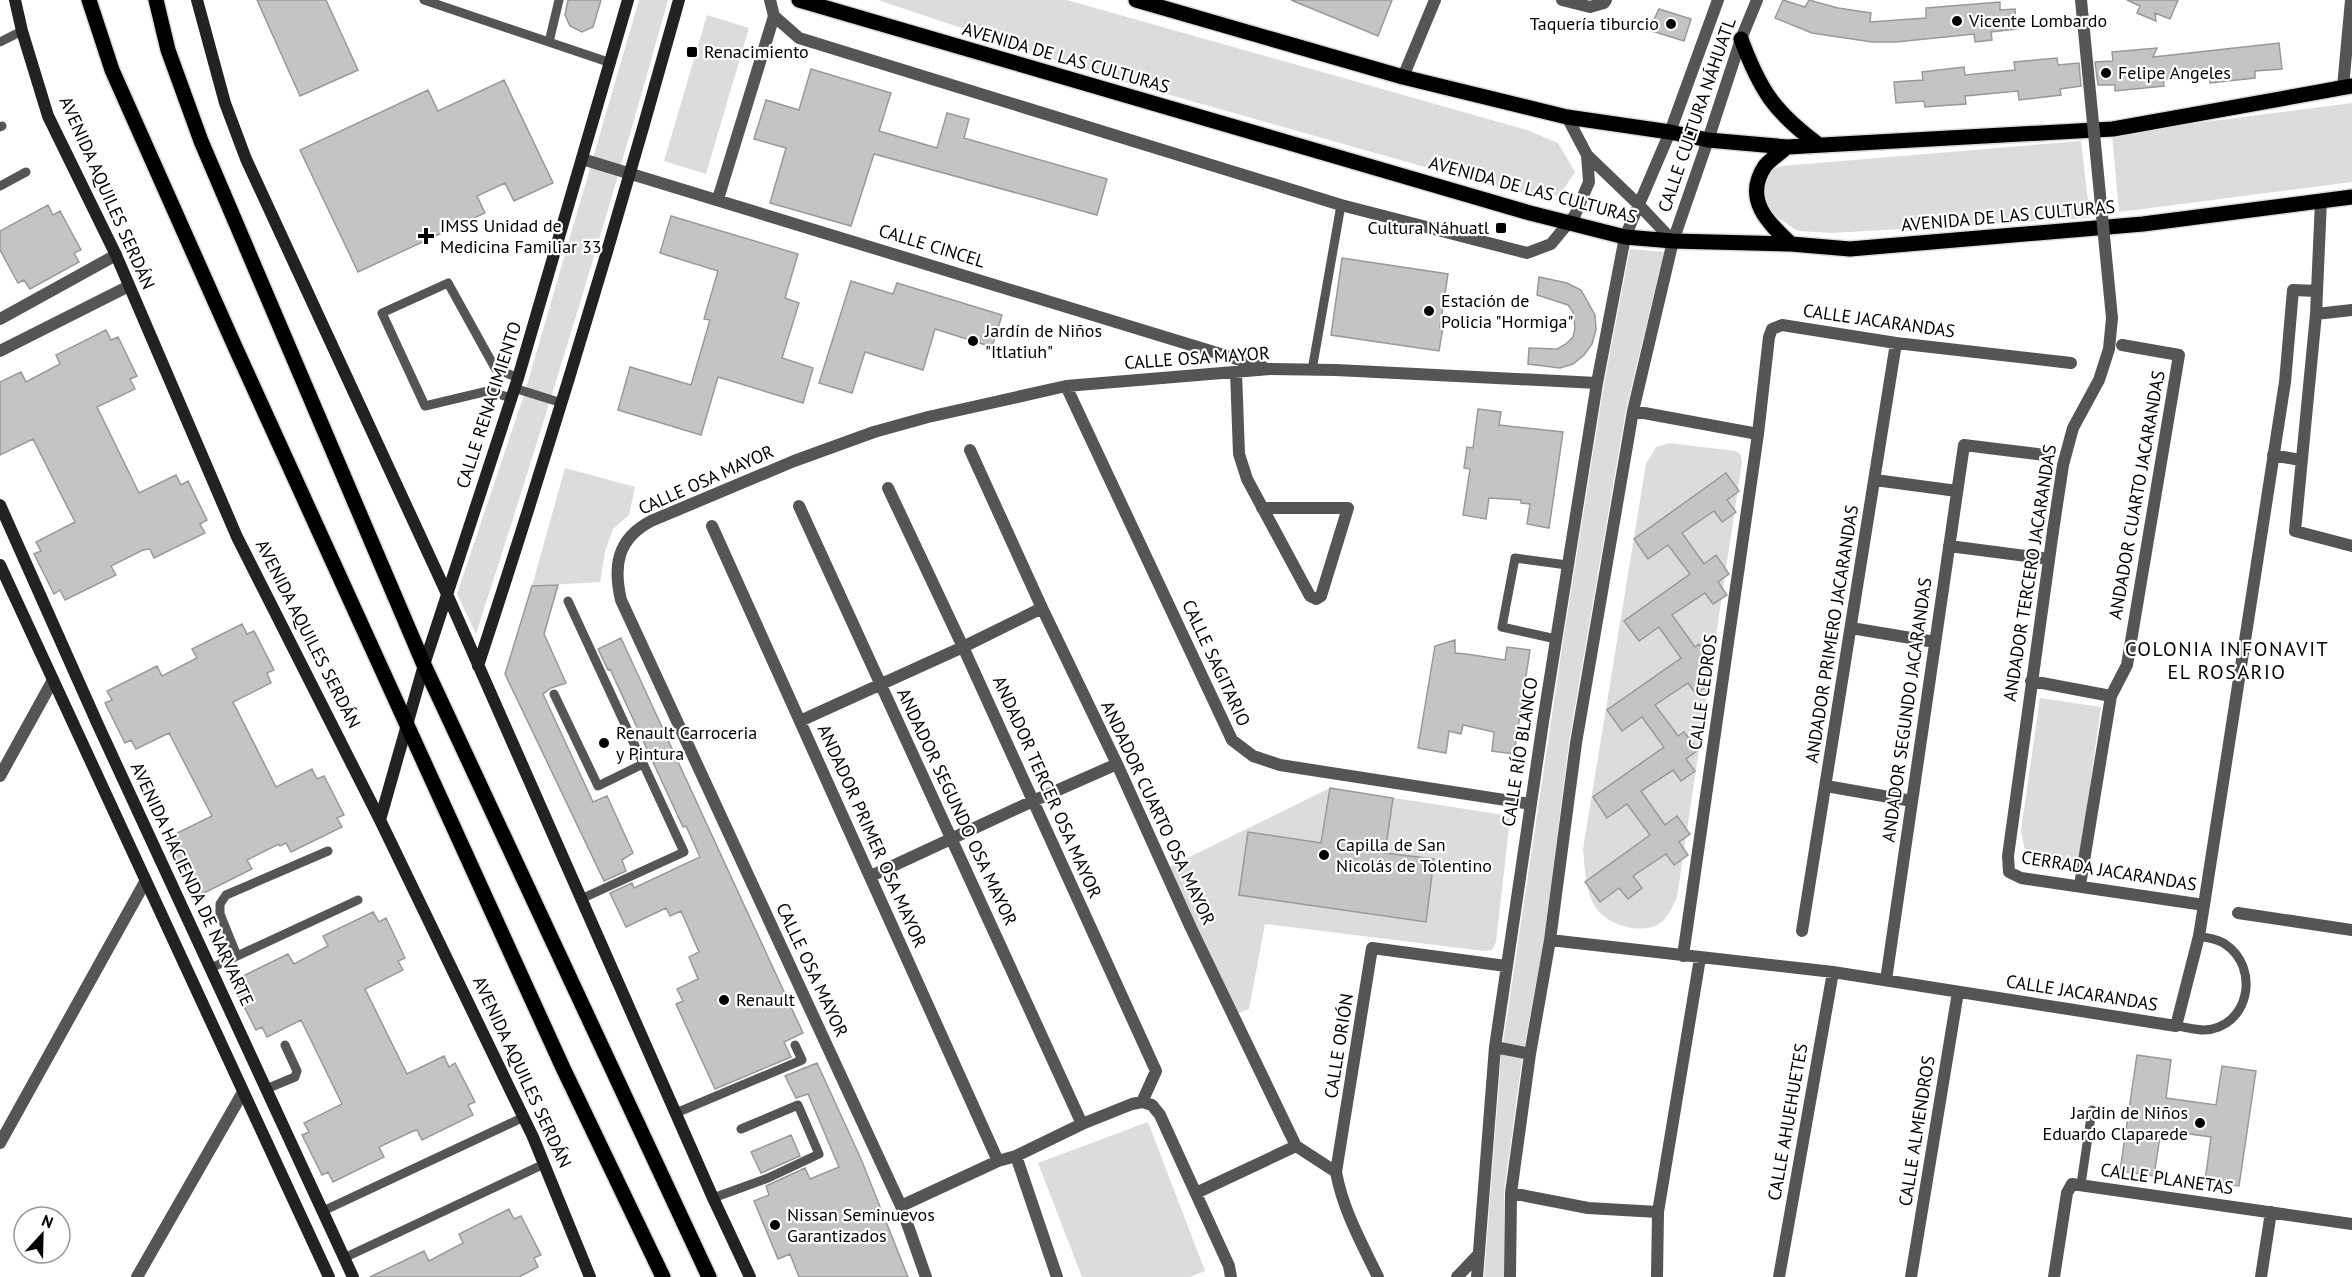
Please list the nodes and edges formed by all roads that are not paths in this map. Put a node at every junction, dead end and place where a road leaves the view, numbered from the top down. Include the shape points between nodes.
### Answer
1 (15, 0) edge
2 (89, 0) edge
3 (156, 0) edge
4 (197, 0) edge
5 (424, 0) edge
6 (559, 0) edge
7 (628, 0) edge
8 (679, 0) edge
9 (770, 0) edge
10 (799, 0) edge
11 (1136, 0) edge
12 (1435, 0) edge
13 (1562, 0) edge
14 (1606, 0) edge
15 (1718, 0) edge
16 (1757, 0) edge
17 (2081, 0) edge
18 (2351, 0) edge
19 (774, 16) junction
20 (22, 31) junction
21 (1741, 39) junction
22 (0, 42) edge
23 (549, 42) junction
24 (611, 63) junction
25 (1403, 77) junction
26 (2348, 87) edge
27 (1567, 117) junction
28 (1670, 132) junction
29 (1708, 140) junction
30 (1819, 145) junction
31 (1787, 147) junction
32 (1587, 155) junction
33 (582, 159) junction
34 (26, 172) dead end
35 (631, 174) junction
36 (0, 186) edge
37 (2352, 197) edge
38 (718, 199) junction
39 (2321, 201) junction
40 (1341, 205) junction
41 (1639, 205) junction
42 (1570, 222) junction
43 (1625, 237) junction
44 (1673, 242) junction
45 (1791, 244) junction
46 (116, 255) junction
47 (129, 286) junction
48 (2317, 291) junction
49 (2352, 310) edge
50 (2316, 314) junction
51 (0, 319) edge
52 (1896, 343) junction
53 (2122, 345) dead end
54 (0, 351) edge
55 (2071, 363) dead end
56 (1270, 369) junction
57 (1312, 370) junction
58 (1236, 372) junction
59 (1597, 383) junction
60 (1066, 386) junction
61 (514, 388) junction
62 (562, 403) junction
63 (1633, 411) junction
64 (1758, 434) junction
65 (970, 450) dead end
66 (2273, 454) junction
67 (2045, 455) dead end
68 (2300, 460) junction
69 (1875, 480) junction
70 (888, 488) dead end
71 (1957, 491) junction
72 (0, 505) edge
73 (799, 506) dead end
74 (1262, 508) junction
75 (712, 526) dead end
76 (1949, 546) junction
77 (2352, 546) edge
78 (2049, 559) junction
79 (1568, 565) junction
80 (0, 566) edge
81 (447, 594) junction
82 (568, 602) dead end
83 (1042, 608) junction
84 (1851, 628) junction
85 (1556, 639) junction
86 (1935, 642) junction
87 (963, 647) junction
88 (424, 665) junction
89 (477, 666) junction
90 (53, 680) junction
91 (2031, 681) junction
92 (881, 683) junction
93 (554, 694) dead end
94 (2111, 696) junction
95 (800, 721) junction
96 (99, 725) junction
97 (406, 726) junction
98 (81, 740) junction
99 (643, 764) junction
100 (1117, 764) junction
101 (0, 776) edge
102 (1826, 786) junction
103 (1033, 801) junction
104 (1912, 801) junction
105 (1531, 804) junction
106 (380, 820) junction
107 (952, 839) junction
108 (328, 851) dead end
109 (2009, 872) joint
110 (871, 876) junction
111 (145, 882) junction
112 (2080, 885) junction
113 (580, 899) junction
114 (358, 900) dead end
115 (2204, 904) junction
116 (2238, 913) dead end
117 (2352, 930) edge
118 (1802, 931) dead end
119 (2199, 936) junction
120 (1550, 940) junction
121 (237, 956) junction
122 (1683, 956) junction
123 (1700, 958) junction
124 (1506, 966) junction
125 (211, 968) junction
126 (1833, 972) junction
127 (1886, 980) junction
128 (1958, 992) junction
129 (2176, 1026) junction
130 (285, 1045) dead end
131 (795, 1045) dead end
132 (1495, 1047) junction
133 (1530, 1054) junction
134 (266, 1089) junction
135 (243, 1092) junction
136 (1142, 1102) junction
137 (2092, 1110) dead end
138 (676, 1113) junction
139 (524, 1117) junction
140 (1082, 1124) junction
141 (741, 1129) dead end
142 (0, 1143) edge
143 (1296, 1146) junction
144 (1016, 1156) junction
145 (998, 1161) junction
146 (544, 1164) junction
147 (1336, 1172) junction
148 (2080, 1184) junction
149 (1196, 1193) junction
150 (1511, 1193) junction
151 (713, 1198) junction
152 (901, 1206) junction
153 (323, 1211) junction
154 (1658, 1212) junction
155 (2271, 1212) junction
156 (2352, 1224) edge
157 (1479, 1254) junction
158 (344, 1258) junction
159 (137, 1277) edge
160 (329, 1277) edge
161 (353, 1277) edge
162 (590, 1277) edge
163 (663, 1277) edge
164 (708, 1277) edge
165 (750, 1277) edge
166 (926, 1277) edge
167 (1057, 1277) edge
168 (1231, 1277) edge
169 (1378, 1277) edge
170 (1456, 1277) edge
171 (1477, 1277) edge
172 (1510, 1277) edge
173 (1657, 1277) edge
174 (1779, 1277) edge
175 (1911, 1277) edge
176 (2054, 1277) edge
177 (2261, 1277) edge

1 - 20 street, AVENIDA AQUILES SERDÁN
2 - 97 main road via 117,81
3 - 88 main road via 168,50 201,141
4 - 81 street via 225,103 246,159
5 - 23 lane
6 - 23 lane
7 - 24 street, CALLE RENACIMIENTO
8 - 35 street
9 - 19 street
10 - 42 main road, AVENIDA DE LAS CULTURAS
11 - 25 main road
12 - 25 street
13 - 14 street via 1590,7
15 - 28 street, CALLE CULTURA NÁHUATL
16 - 21 street, CALLE CULTURA NÁHUATL
17 - 78 street, ANDADOR TERCERO JACARANDAS, bridge via 2112,318 2109,349 2099,380 2073,428 2062,465
18 - 26 street
19 - 38 street
19 - 40 street via 799,38
20 - 22 lane
20 - 46 street, AVENIDA AQUILES SERDÁN via 48,116
21 - 29 street, CALLE CULTURA NÁHUATL
21 - 30 main road via 1755,76 1772,103
23 - 24 lane
24 - 33 street, CALLE RENACIMIENTO
25 - 27 main road
26 - 30 main road via 2113,129
27 - 28 main road
27 - 32 street
28 - 29 main road
28 - 41 street, CALLE CULTURA NÁHUATL
29 - 31 main road
29 - 44 street, CALLE CULTURA NÁHUATL
30 - 31 main road
31 - 45 main road via 1767,164 1760,175 1757,194 1769,224
32 - 41 street
32 - 42 street via 1589,182
33 - 35 street, CALLE CINCEL
33 - 61 street, CALLE RENACIMIENTO
34 - 36 lane
35 - 38 street, CALLE CINCEL
35 - 62 street
37 - 39 main road, AVENIDA DE LAS CULTURAS
38 - 56 street, CALLE CINCEL
39 - 45 main road, AVENIDA DE LAS CULTURAS via 2143,224 1850,249
39 - 48 street
40 - 42 street via 1527,253 1551,244
40 - 57 lane
41 - 43 street, CALLE CULTURA NÁHUATL
41 - 44 street
42 - 43 main road, AVENIDA DE LAS CULTURAS
43 - 44 main road, AVENIDA DE LAS CULTURAS
43 - 59 street, CALLE RÍO BLANCO
44 - 45 main road, AVENIDA DE LAS CULTURAS
44 - 63 street
46 - 47 street, AVENIDA AQUILES SERDÁN
46 - 51 street
47 - 54 street
47 - 106 street, AVENIDA AQUILES SERDÁN via 237,537
48 - 50 street
48 - 66 street, CALLE JACARANDAS via 2293,290 2285,382
49 - 50 street
50 - 68 street
52 - 55 street, CALLE JACARANDAS
52 - 64 street, CALLE JACARANDAS via 1782,325 1773,329
52 - 69 street, ANDADOR PRIMERO JACARANDAS
53 - 94 street, ANDADOR CUARTO JACARANDAS via 2179,355 2127,665
56 - 57 street, CALLE OSA MAYOR
56 - 58 street, CALLE OSA MAYOR
57 - 59 street, CALLE OSA MAYOR
58 - 60 street, CALLE OSA MAYOR
58 - 74 street via 1239,454
59 - 79 street, CALLE RÍO BLANCO
60 - 105 street, CALLE SAGITARIO via 1232,740 1253,756 1280,765
60 - 152 street, CALLE OSA MAYOR via 928,417 794,461 642,526 618,556 621,600
61 - 61 lane via 495,368 448,284 382,313 425,406
61 - 62 lane
61 - 81 street, CALLE RENACIMIENTO
62 - 89 street
63 - 64 street
63 - 120 street via 1576,743
64 - 122 street, CALLE CEDROS
65 - 83 street, ANDADOR CUARTO OSA MAYOR
66 - 68 street
66 - 115 street, CALLE JACARANDAS
67 - 71 street, ANDADOR SEGUNDO JACARANDAS via 1964,445
68 - 77 street via 2295,531
69 - 71 street
69 - 84 street, ANDADOR PRIMERO JACARANDAS
70 - 87 street, ANDADOR TERCER OSA MAYOR
71 - 76 street, ANDADOR SEGUNDO JACARANDAS
72 - 96 street, AVENIDA HACIENDA DE NARVARTE
73 - 92 street, ANDADOR SEGUNDO OSA MAYOR
74 - 74 street via 1310,596 1321,596 1348,508
75 - 95 street, ANDADOR PRIMER OSA MAYOR
76 - 78 street
76 - 86 street, ANDADOR SEGUNDO JACARANDAS
78 - 91 street, ANDADOR TERCERO JACARANDAS
79 - 85 street, CALLE RÍO BLANCO
79 - 85 lane via 1515,558 1502,627
80 - 90 street
81 - 88 street, CALLE RENACIMIENTO
81 - 89 street
82 - 99 lane
83 - 87 street
83 - 100 street, ANDADOR CUARTO OSA MAYOR
84 - 86 street
84 - 102 street, ANDADOR PRIMERO JACARANDAS
85 - 105 street, CALLE RÍO BLANCO
86 - 104 street, ANDADOR SEGUNDO JACARANDAS
87 - 92 street
87 - 103 street, ANDADOR TERCER OSA MAYOR
88 - 97 street, CALLE RENACIMIENTO
88 - 164 main road
89 - 113 street
90 - 98 street
90 - 101 street
91 - 94 street
91 - 109 street, ANDADOR TERCERO JACARANDAS
92 - 95 street
92 - 107 street, ANDADOR SEGUNDO OSA MAYOR
93 - 99 lane via 598,786
94 - 112 street, ANDADOR CUARTO JACARANDAS
95 - 110 street, ANDADOR PRIMER OSA MAYOR
96 - 98 street
96 - 125 street, AVENIDA HACIENDA DE NARVARTE
97 - 106 street, CALLE RENACIMIENTO
97 - 163 main road
98 - 111 street
99 - 113 lane via 684,852
100 - 103 street
100 - 143 street, ANDADOR CUARTO OSA MAYOR
102 - 104 street
102 - 118 street, ANDADOR PRIMERO JACARANDAS
103 - 107 street
103 - 136 street, ANDADOR TERCER OSA MAYOR via 1156,1071
104 - 127 street, ANDADOR SEGUNDO JACARANDAS
105 - 124 street, CALLE RÍO BLANCO
106 - 139 street, AVENIDA AQUILES SERDÁN
107 - 110 street
107 - 140 street, ANDADOR SEGUNDO OSA MAYOR
108 - 121 lane via 226,895 220,904 220,914
109 - 112 street, CERRADA JACARANDAS via 2021,878
110 - 145 street, ANDADOR PRIMER OSA MAYOR
111 - 135 street
111 - 142 street
112 - 115 street, CERRADA JACARANDAS
113 - 138 street
114 - 121 lane
115 - 119 street, CALLE JACARANDAS
116 - 117 street
119 - 129 street, CALLE JACARANDAS
119 - 129 lane via 2223,942 2238,956 2247,974 2247,993 2238,1011 2224,1024 2205,1030
120 - 122 street, CALLE JACARANDAS
120 - 133 street
121 - 125 lane
122 - 123 street, CALLE JACARANDAS
123 - 126 street, CALLE JACARANDAS
123 - 154 street
124 - 132 street, CALLE RÍO BLANCO
124 - 147 street, CALLE ORIÓN via 1372,948
125 - 134 street, AVENIDA HACIENDA DE NARVARTE
126 - 127 street, CALLE JACARANDAS
126 - 174 street, CALLE AHUEHUETES
127 - 128 street, CALLE JACARANDAS
128 - 129 street, CALLE JACARANDAS
128 - 175 street, CALLE ALMENDROS
130 - 134 lane via 297,1071 294,1077
131 - 138 lane via 802,1060
132 - 133 street
132 - 157 street, CALLE RÍO BLANCO
133 - 150 street
134 - 153 street, AVENIDA HACIENDA DE NARVARTE
135 - 159 street
135 - 160 street
136 - 140 street
136 - 149 street via 1152,1105 1160,1115
137 - 148 lane
138 - 151 street
139 - 146 street, AVENIDA AQUILES SERDÁN
139 - 153 lane
140 - 144 street
141 - 151 lane via 798,1105 819,1154
143 - 147 street
143 - 149 street
144 - 145 street
144 - 167 street
145 - 152 street
146 - 158 lane
146 - 162 street, AVENIDA AQUILES SERDÁN
147 - 169 street, CALLE ORIÓN via 1348,1217
148 - 155 street, CALLE PLANETAS
148 - 176 street, CALLE PLANETAS via 2072,1184 2067,1193
149 - 168 street
150 - 154 street via 1588,1208
150 - 172 street
151 - 165 street
152 - 166 street, CALLE OSA MAYOR
153 - 158 street, AVENIDA HACIENDA DE NARVARTE
154 - 173 street
155 - 156 street, CALLE PLANETAS
155 - 177 street
157 - 170 street
157 - 171 street, CALLE RÍO BLANCO
158 - 161 street, AVENIDA HACIENDA DE NARVARTE

